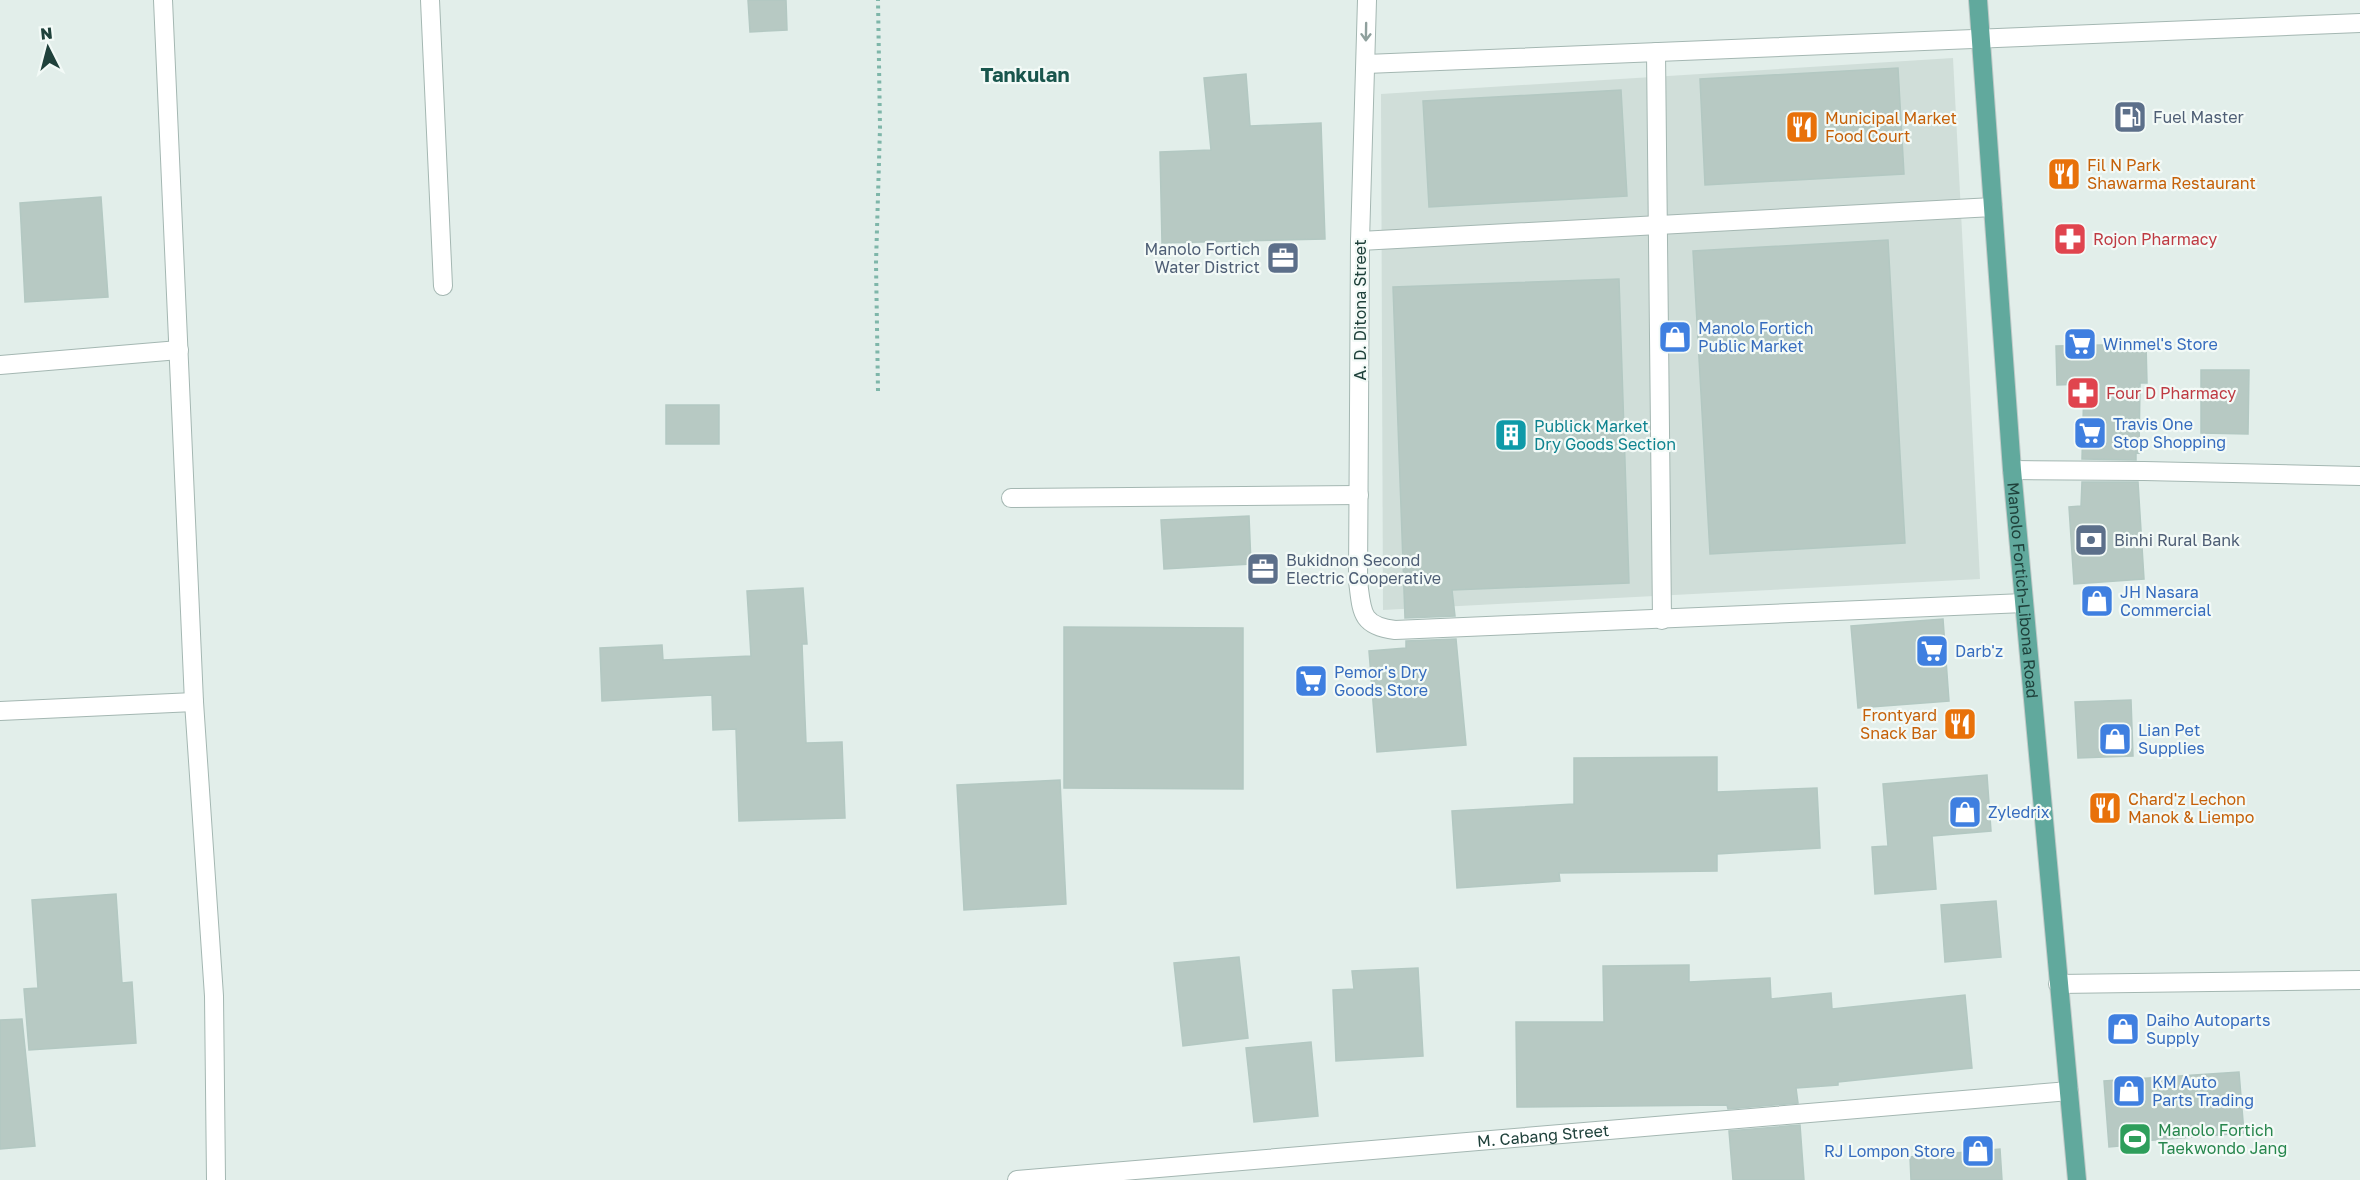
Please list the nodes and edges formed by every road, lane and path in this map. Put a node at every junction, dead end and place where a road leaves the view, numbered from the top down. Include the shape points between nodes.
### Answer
1 (163, 0) edge
2 (430, 0) edge
3 (878, 0) edge
4 (1367, 0) edge
5 (1978, 0) edge
6 (2360, 23) edge
7 (1981, 38) junction
8 (1656, 52) junction
9 (1366, 64) junction
10 (1993, 207) junction
11 (1657, 225) junction
12 (1360, 241) junction
13 (443, 286) dead end
14 (179, 351) junction
15 (0, 364) edge
16 (878, 391) dead end
17 (2012, 470) junction
18 (2360, 477) edge
19 (1359, 495) junction
20 (1011, 498) dead end
21 (2024, 603) junction
22 (1662, 620) junction
23 (194, 702) junction
24 (0, 711) edge
25 (2360, 980) edge
26 (2058, 984) junction
27 (2069, 1091) junction
28 (216, 1180) edge
29 (1017, 1180) edge
30 (2077, 1180) edge

1 - 14 street
2 - 13 street
3 - 16 path
4 -> 9 street, A. D. Ditona Street
5 - 7 main road, Manolo Fortich-Libona Road
6 - 7 street
7 - 8 street
7 - 10 main road, Manolo Fortich-Libona Road
8 - 9 street
8 - 11 street
9 - 12 street, A. D. Ditona Street
10 - 11 street
10 - 17 main road, Manolo Fortich-Libona Road
11 - 12 street
11 - 22 street
12 - 19 street, A. D. Ditona Street
14 - 15 street
14 - 23 street
17 - 18 street
17 - 21 main road, Manolo Fortich-Libona Road
19 - 20 street
19 - 22 street, A. D. Ditona Street via 1361,606 1377,628
21 - 22 street
21 - 26 main road, Manolo Fortich-Libona Road
23 - 24 street
23 - 28 street via 214,996
25 - 26 street
26 - 27 main road, Manolo Fortich-Libona Road
27 - 29 street, M. Cabang Street
27 - 30 main road, Manolo Fortich-Libona Road

